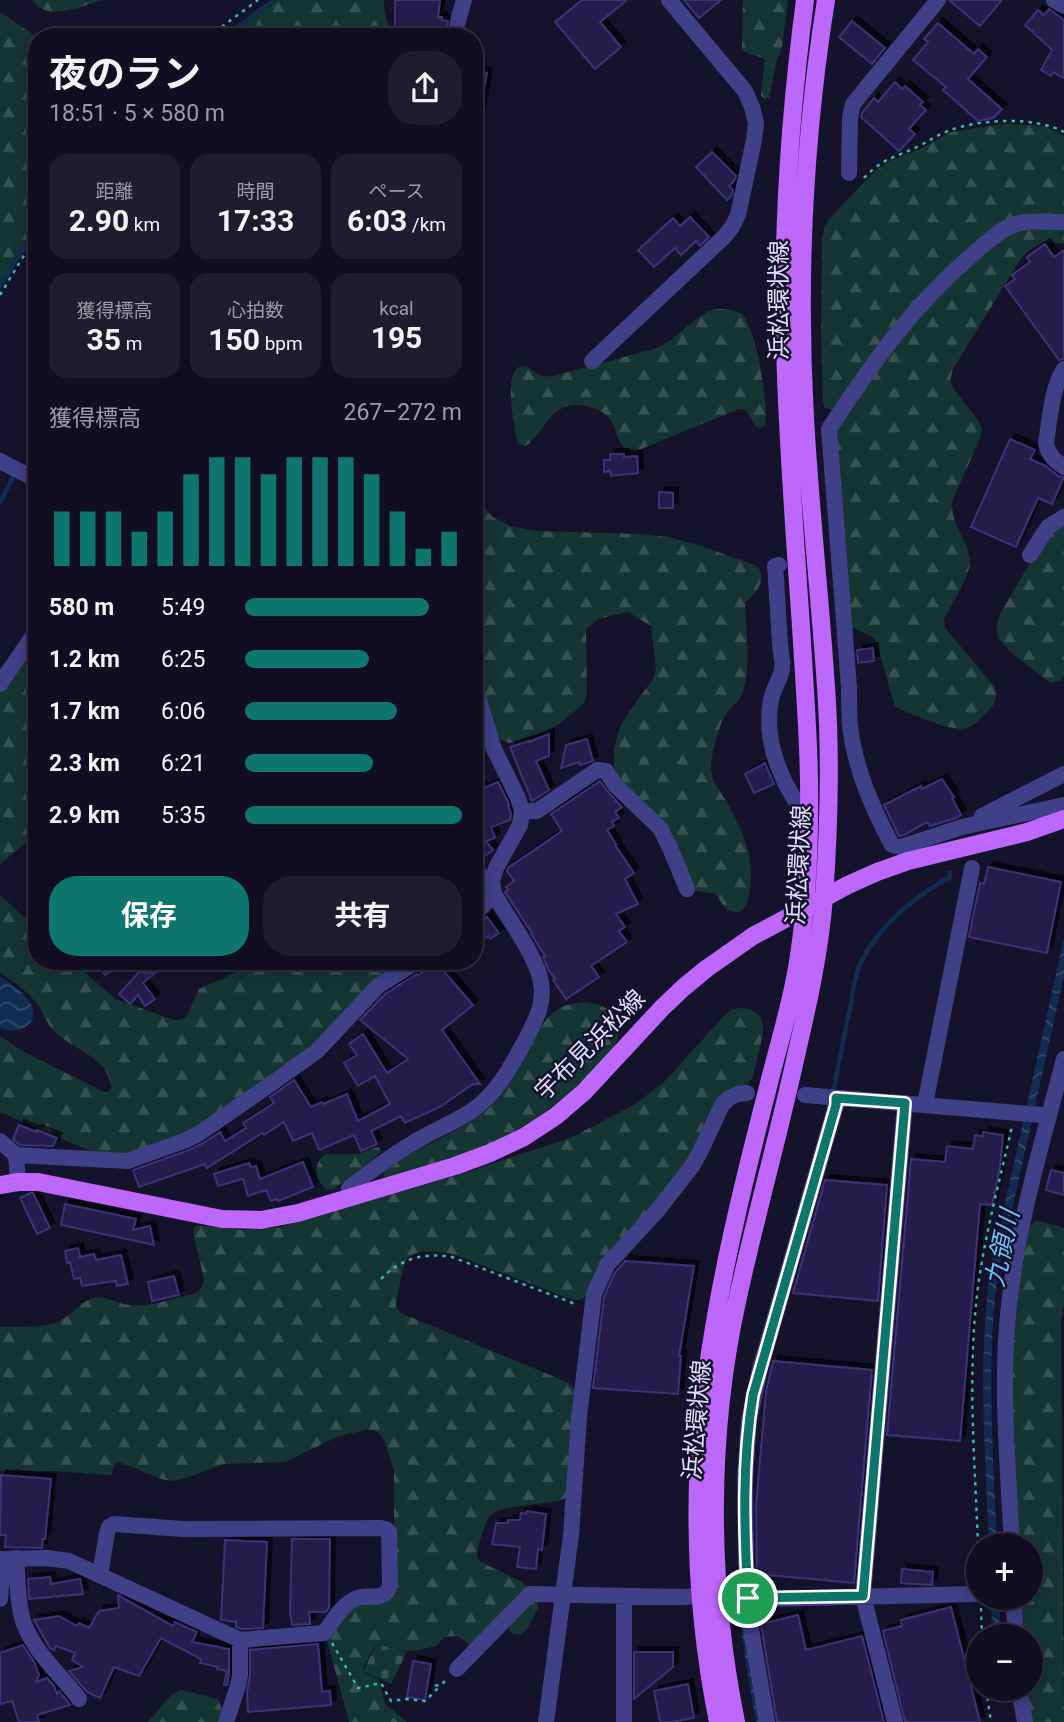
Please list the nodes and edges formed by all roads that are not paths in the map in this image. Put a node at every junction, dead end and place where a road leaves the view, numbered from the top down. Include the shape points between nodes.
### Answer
1 (464, 0) edge
2 (669, 0) edge
3 (805, 0) edge
4 (826, 0) edge
5 (938, 0) edge
6 (1054, 0) edge
7 (1064, 6) edge
8 (457, 28) edge
9 (849, 173) road end
10 (1064, 222) edge
11 (592, 361) dead end
12 (1064, 369) edge
13 (0, 461) edge
14 (1064, 467) edge
15 (28, 475) edge
16 (1064, 517) edge
17 (1030, 555) dead end
18 (779, 565) dead end
19 (28, 643) edge
20 (824, 667) junction
21 (847, 667) junction
22 (804, 668) junction
23 (782, 669) junction
24 (0, 684) edge
25 (483, 721) edge
26 (1064, 774) edge
27 (797, 803) dead end
28 (1064, 805) edge
29 (522, 811) junction
30 (1064, 819) edge
31 (962, 827) junction
32 (972, 868) dead end
33 (483, 879) edge
34 (493, 887) junction
35 (687, 889) dead end
36 (824, 898) junction
37 (483, 902) edge
38 (803, 909) junction
39 (404, 970) edge
40 (1064, 1059) edge
41 (747, 1093) dead end
42 (805, 1095) dead end
43 (836, 1098) junction
44 (905, 1103) junction
45 (926, 1105) junction
46 (1030, 1114) junction
47 (0, 1141) edge
48 (16, 1155) junction
49 (18, 1182) junction
50 (0, 1185) edge
51 (352, 1197) junction
52 (1012, 1533) edge
53 (7, 1559) edge
54 (100, 1575) junction
55 (564, 1595) junction
56 (624, 1596) junction
57 (700, 1596) junction
58 (863, 1596) junction
59 (966, 1596) edge
60 (0, 1599) edge
61 (737, 1599) junction
62 (240, 1640) junction
63 (457, 1669) dead end
64 (79, 1699) dead end
65 (1021, 1701) edge
66 (226, 1722) edge
67 (546, 1722) edge
68 (624, 1722) edge
69 (718, 1722) edge
70 (736, 1722) edge
71 (766, 1722) edge
72 (894, 1722) edge
73 (1025, 1722) edge

1 - 8 street
2 - 11 street via 745,91 752,107 756,124 742,203 724,237
3 - 22 main road, 浜松環状線 via 791,122 785,270 788,407
4 - 20 main road, 浜松環状線 via 807,158 802,294 805,421
5 - 9 street via 853,104
6 - 7 street
10 - 21 street via 1029,221 1007,227 954,270 907,319 829,429
12 - 14 street via 1046,443 1051,457
13 - 15 street
16 - 17 street via 1048,527
18 - 23 street via 775,566
19 - 24 street
20 - 21 street
20 - 36 main road, 浜松環状線 via 828,730
21 - 31 street via 850,727 860,771 892,845 901,847
22 - 23 street
22 - 38 main road, 浜松環状線 via 809,797
23 - 27 street via 772,695 769,729 782,774
25 - 29 street
26 - 31 street
28 - 31 street
29 - 34 street via 520,825 496,868
29 - 35 street via 537,811 597,770 606,772 660,828
30 - 36 main road, 宇布見浜松線 via 908,861
32 - 45 street
33 - 34 street
34 - 37 street
34 - 51 street via 537,967 542,985 535,1021 508,1072 482,1103 375,1167 349,1188
36 - 38 main road, 宇布見浜松線
36 - 61 main road, 浜松環状線 via 815,971 726,1358 719,1418 715,1547
38 - 51 main road, 宇布見浜松線 via 706,969 556,1116 490,1153
38 - 57 main road, 浜松環状線 via 792,992 753,1145 709,1356 698,1476
39 - 48 street via 378,986 317,1051 184,1141 128,1161
40 - 46 street
41 - 55 street via 722,1105 687,1173 607,1265 596,1287
42 - 43 street
43 - 44 street
43 - 61 street via 753,1395
44 - 45 street
44 - 58 street
45 - 46 street
46 - 52 street via 1005,1372
47 - 48 street
48 - 49 street
49 - 50 main road, 宇布見浜松線
49 - 51 main road, 宇布見浜松線 via 241,1221 280,1218
53 - 54 street via 58,1559
53 - 60 street
53 - 64 street via 24,1625
54 - 62 street
54 - 62 street via 107,1533 114,1524 183,1529 381,1528 389,1532 390,1585 384,1595 356,1598 324,1633
55 - 56 street
55 - 63 street via 530,1594
55 - 67 street
56 - 57 street
56 - 68 street
57 - 69 main road, 浜松環状線
58 - 59 street
58 - 61 street
58 - 72 street
61 - 70 main road, 浜松環状線 via 726,1668
61 - 71 street via 756,1664
62 - 66 street via 240,1675
65 - 73 street

